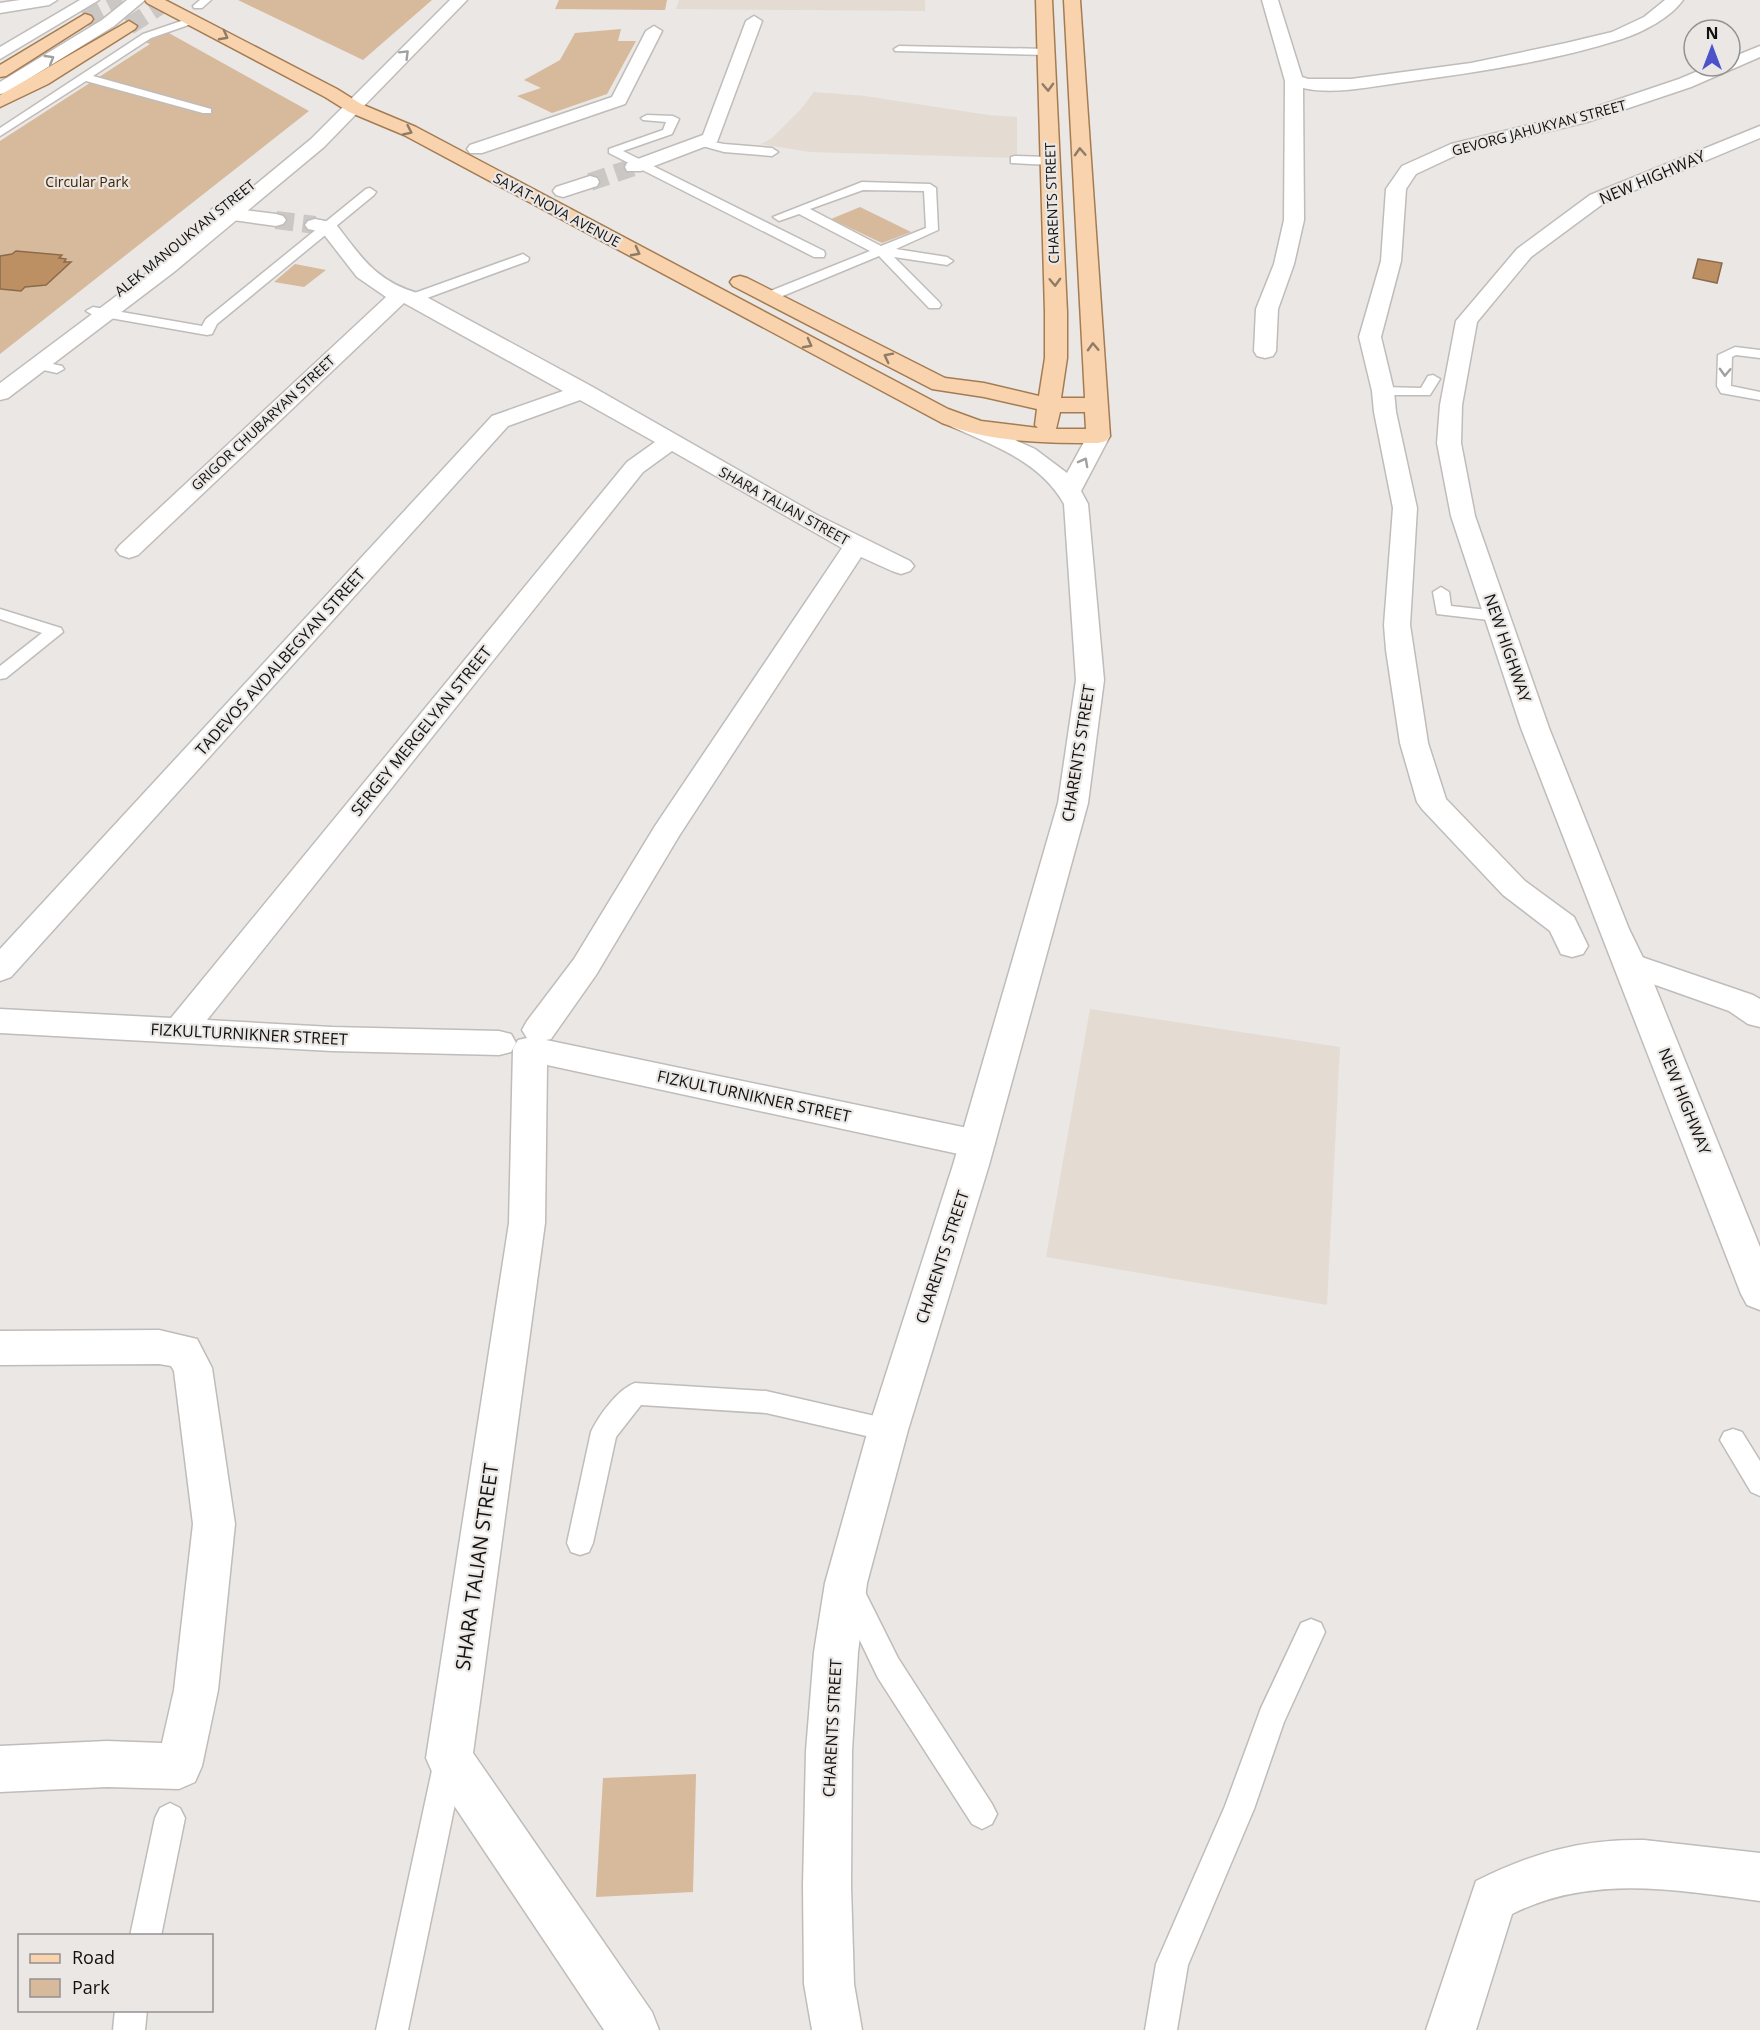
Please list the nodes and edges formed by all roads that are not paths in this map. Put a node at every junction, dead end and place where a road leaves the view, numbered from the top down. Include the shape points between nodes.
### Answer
1 (49, 0) edge
2 (153, 0) edge
3 (459, 0) edge
4 (1044, 0) edge
5 (1072, 0) edge
6 (1270, 0) edge
7 (1676, 0) edge
8 (195, 6) edge
9 (0, 8) edge
10 (86, 8) edge
11 (131, 12) edge
12 (754, 21) dead end
13 (654, 31) dead end
14 (899, 49) dead end
15 (1760, 51) edge
16 (1047, 52) junction
17 (0, 54) edge
18 (1742, 59) edge
19 (0, 72) edge
20 (335, 76) dead end
21 (84, 78) junction
22 (1697, 78) edge
23 (1294, 81) junction
24 (0, 89) edge
25 (355, 97) junction
26 (0, 102) edge
27 (207, 111) dead end
28 (647, 118) dead end
29 (1760, 131) edge
30 (0, 133) edge
31 (703, 143) junction
32 (476, 149) junction
33 (772, 152) dead end
34 (1015, 160) dead end
35 (1050, 161) junction
36 (638, 166) junction
37 (590, 182) tunnel mouth
38 (563, 191) junction
39 (370, 192) dead end
40 (800, 209) junction
41 (604, 212) dead end
42 (225, 214) junction
43 (779, 217) dead end
44 (276, 220) tunnel mouth
45 (322, 226) junction
46 (881, 251) junction
47 (819, 254) dead end
48 (523, 258) dead end
49 (947, 261) dead end
50 (727, 276) dead end
51 (768, 297) junction
52 (406, 298) junction
53 (934, 305) dead end
54 (101, 313) junction
55 (1265, 351) dead end
56 (1760, 354) edge
57 (1053, 366) junction
58 (0, 378) edge
59 (1433, 379) dead end
60 (583, 391) junction
61 (1383, 391) junction
62 (990, 392) junction
63 (0, 393) edge
64 (1760, 396) edge
65 (1048, 405) junction
66 (1097, 405) junction
67 (960, 422) junction
68 (1047, 436) junction
69 (1098, 436) junction
70 (671, 441) junction
71 (1042, 464) junction
72 (1070, 489) junction
73 (856, 546) junction
74 (129, 550) dead end
75 (901, 566) dead end
76 (1441, 592) dead end
77 (0, 614) edge
78 (1497, 616) junction
79 (0, 674) edge
80 (1572, 946) dead end
81 (1630, 964) junction
82 (0, 969) edge
83 (1760, 1015) edge
84 (0, 1021) edge
85 (180, 1030) junction
86 (523, 1041) junction
87 (978, 1144) junction
88 (1760, 1294) edge
89 (0, 1348) edge
90 (888, 1430) junction
91 (1733, 1440) dead end
92 (1760, 1484) edge
93 (580, 1543) dead end
94 (846, 1583) junction
95 (1311, 1632) dead end
96 (449, 1758) junction
97 (0, 1769) edge
98 (982, 1814) dead end
99 (170, 1818) dead end
100 (1760, 1877) edge
101 (145, 1934) edge
102 (131, 2012) edge
103 (129, 2030) edge
104 (392, 2030) edge
105 (634, 2030) edge
106 (837, 2030) edge
107 (1161, 2030) edge
108 (1451, 2030) edge

1 - 9 street
2 - 8 main road, SAYAT-NOVA AVENUE
25 -> 3 street, ALEK MANOUKYAN STREET
4 - 16 main road, CHARENTS STREET
66 -> 5 main road, CHARENTS STREET
6 - 23 street
7 - 23 street via 1629,30 1566,48 1471,68 1360,83
8 - 20 main road, SAYAT-NOVA AVENUE
8 - 21 lane
8 -> 25 main road, SAYAT-NOVA AVENUE
10 - 11 street via 112,4
10 - 17 street
10 - 19 main road
24 -> 11 street
11 - 26 main road via 42,80
12 - 31 street via 711,138
13 - 32 street via 619,100
14 - 16 lane
15 - 18 street
16 -> 35 main road, CHARENTS STREET
21 - 27 lane
21 - 30 lane
22 - 61 street, GEVORG JAHUKYAN STREET via 1581,118 1457,148 1409,170 1396,189 1391,261 1370,337
23 - 55 street via 1294,220 1284,264 1267,309
25 - 32 main road, SAYAT-NOVA AVENUE
25 - 42 street, ALEK MANOUKYAN STREET
25 -> 67 main road, SAYAT-NOVA AVENUE via 410,131
28 - 36 lane via 673,119 668,132 613,151
29 - 78 street, NEW HIGHWAY via 1597,199 1524,253 1467,321 1451,405 1449,443 1463,516
31 - 33 lane
31 - 36 street
32 - 38 main road, SAYAT-NOVA AVENUE
34 - 35 lane
35 -> 57 main road, CHARENTS STREET via 1056,312
36 - 47 lane
37 - 38 street
38 - 41 main road, SAYAT-NOVA AVENUE
39 - 45 lane
40 - 43 lane
40 - 46 lane
40 - 46 lane via 862,186 930,188 932,230
42 - 44 street
42 - 54 street, ALEK MANOUKYAN STREET
45 - 52 street, SHARA TALIAN STREET via 377,284
45 - 54 lane via 211,322 207,331
46 - 49 lane
46 - 51 lane
46 - 53 lane
48 - 52 lane
50 - 51 main road
62 -> 51 main road via 940,384
52 - 60 street, SHARA TALIAN STREET
52 - 74 street, GRIGOR CHUBARYAN STREET
54 - 58 street, ALEK MANOUKYAN STREET
54 - 63 street, ALEK MANOUKYAN STREET via 48,367
56 -> 64 lane via 1735,351 1725,355 1724,386 1732,392
57 - 62 main road via 1031,380
57 - 65 main road, CHARENTS STREET
59 - 61 lane via 1425,392
60 - 70 street, SHARA TALIAN STREET
60 - 82 street, TADEVOS AVDALBEGYAN STREET via 500,421
61 - 80 street, GEVORG JAHUKYAN STREET via 1405,508 1397,625 1402,671 1413,743 1432,802 1514,888 1563,925
62 - 65 main road
62 - 67 main road via 1018,404 1021,415 1016,420 992,423
65 - 66 main road
65 - 68 main road, CHARENTS STREET
66 - 69 main road, CHARENTS STREET
67 - 68 main road, SAYAT-NOVA AVENUE
67 - 71 street, SAYAT-NOVA AVENUE
68 - 69 main road, SAYAT-NOVA AVENUE
68 - 71 street, CHARENTS STREET
72 -> 69 street, CHARENTS STREET
70 - 73 street, SHARA TALIAN STREET
70 - 85 street, SERGEY MERGELYAN STREET via 634,467
71 - 72 street
72 - 87 street, CHARENTS STREET via 1076,504 1090,680 1073,803
73 - 75 street
73 - 86 street, SHARA TALIAN STREET via 666,833 585,967
76 - 78 lane via 1443,610
77 - 79 lane via 55,632
78 - 81 street, NEW HIGHWAY via 1535,728 1612,929
81 - 83 street via 1741,1003
81 - 88 street, NEW HIGHWAY
84 - 85 street, FIZKULTURNIKNER STREET
85 - 86 street, FIZKULTURNIKNER STREET via 332,1039
86 - 87 street, FIZKULTURNIKNER STREET
86 - 96 street, SHARA TALIAN STREET via 527,1223
87 - 90 street, CHARENTS STREET
89 - 97 street via 159,1347 183,1351 193,1368 214,1524 196,1690 179,1766 107,1764
90 - 93 lane via 766,1402 635,1394 604,1432
90 - 94 street, CHARENTS STREET
91 - 92 lane
94 - 98 lane via 888,1668
94 - 106 street, CHARENTS STREET via 836,1652 829,1763 829,1984
95 - 107 lane via 1271,1718 1239,1809 1172,1964
96 - 104 lane
96 - 105 street
99 - 101 lane
100 - 108 street via 1642,1864 1576,1867 1501,1893 1493,1898
102 - 103 lane

